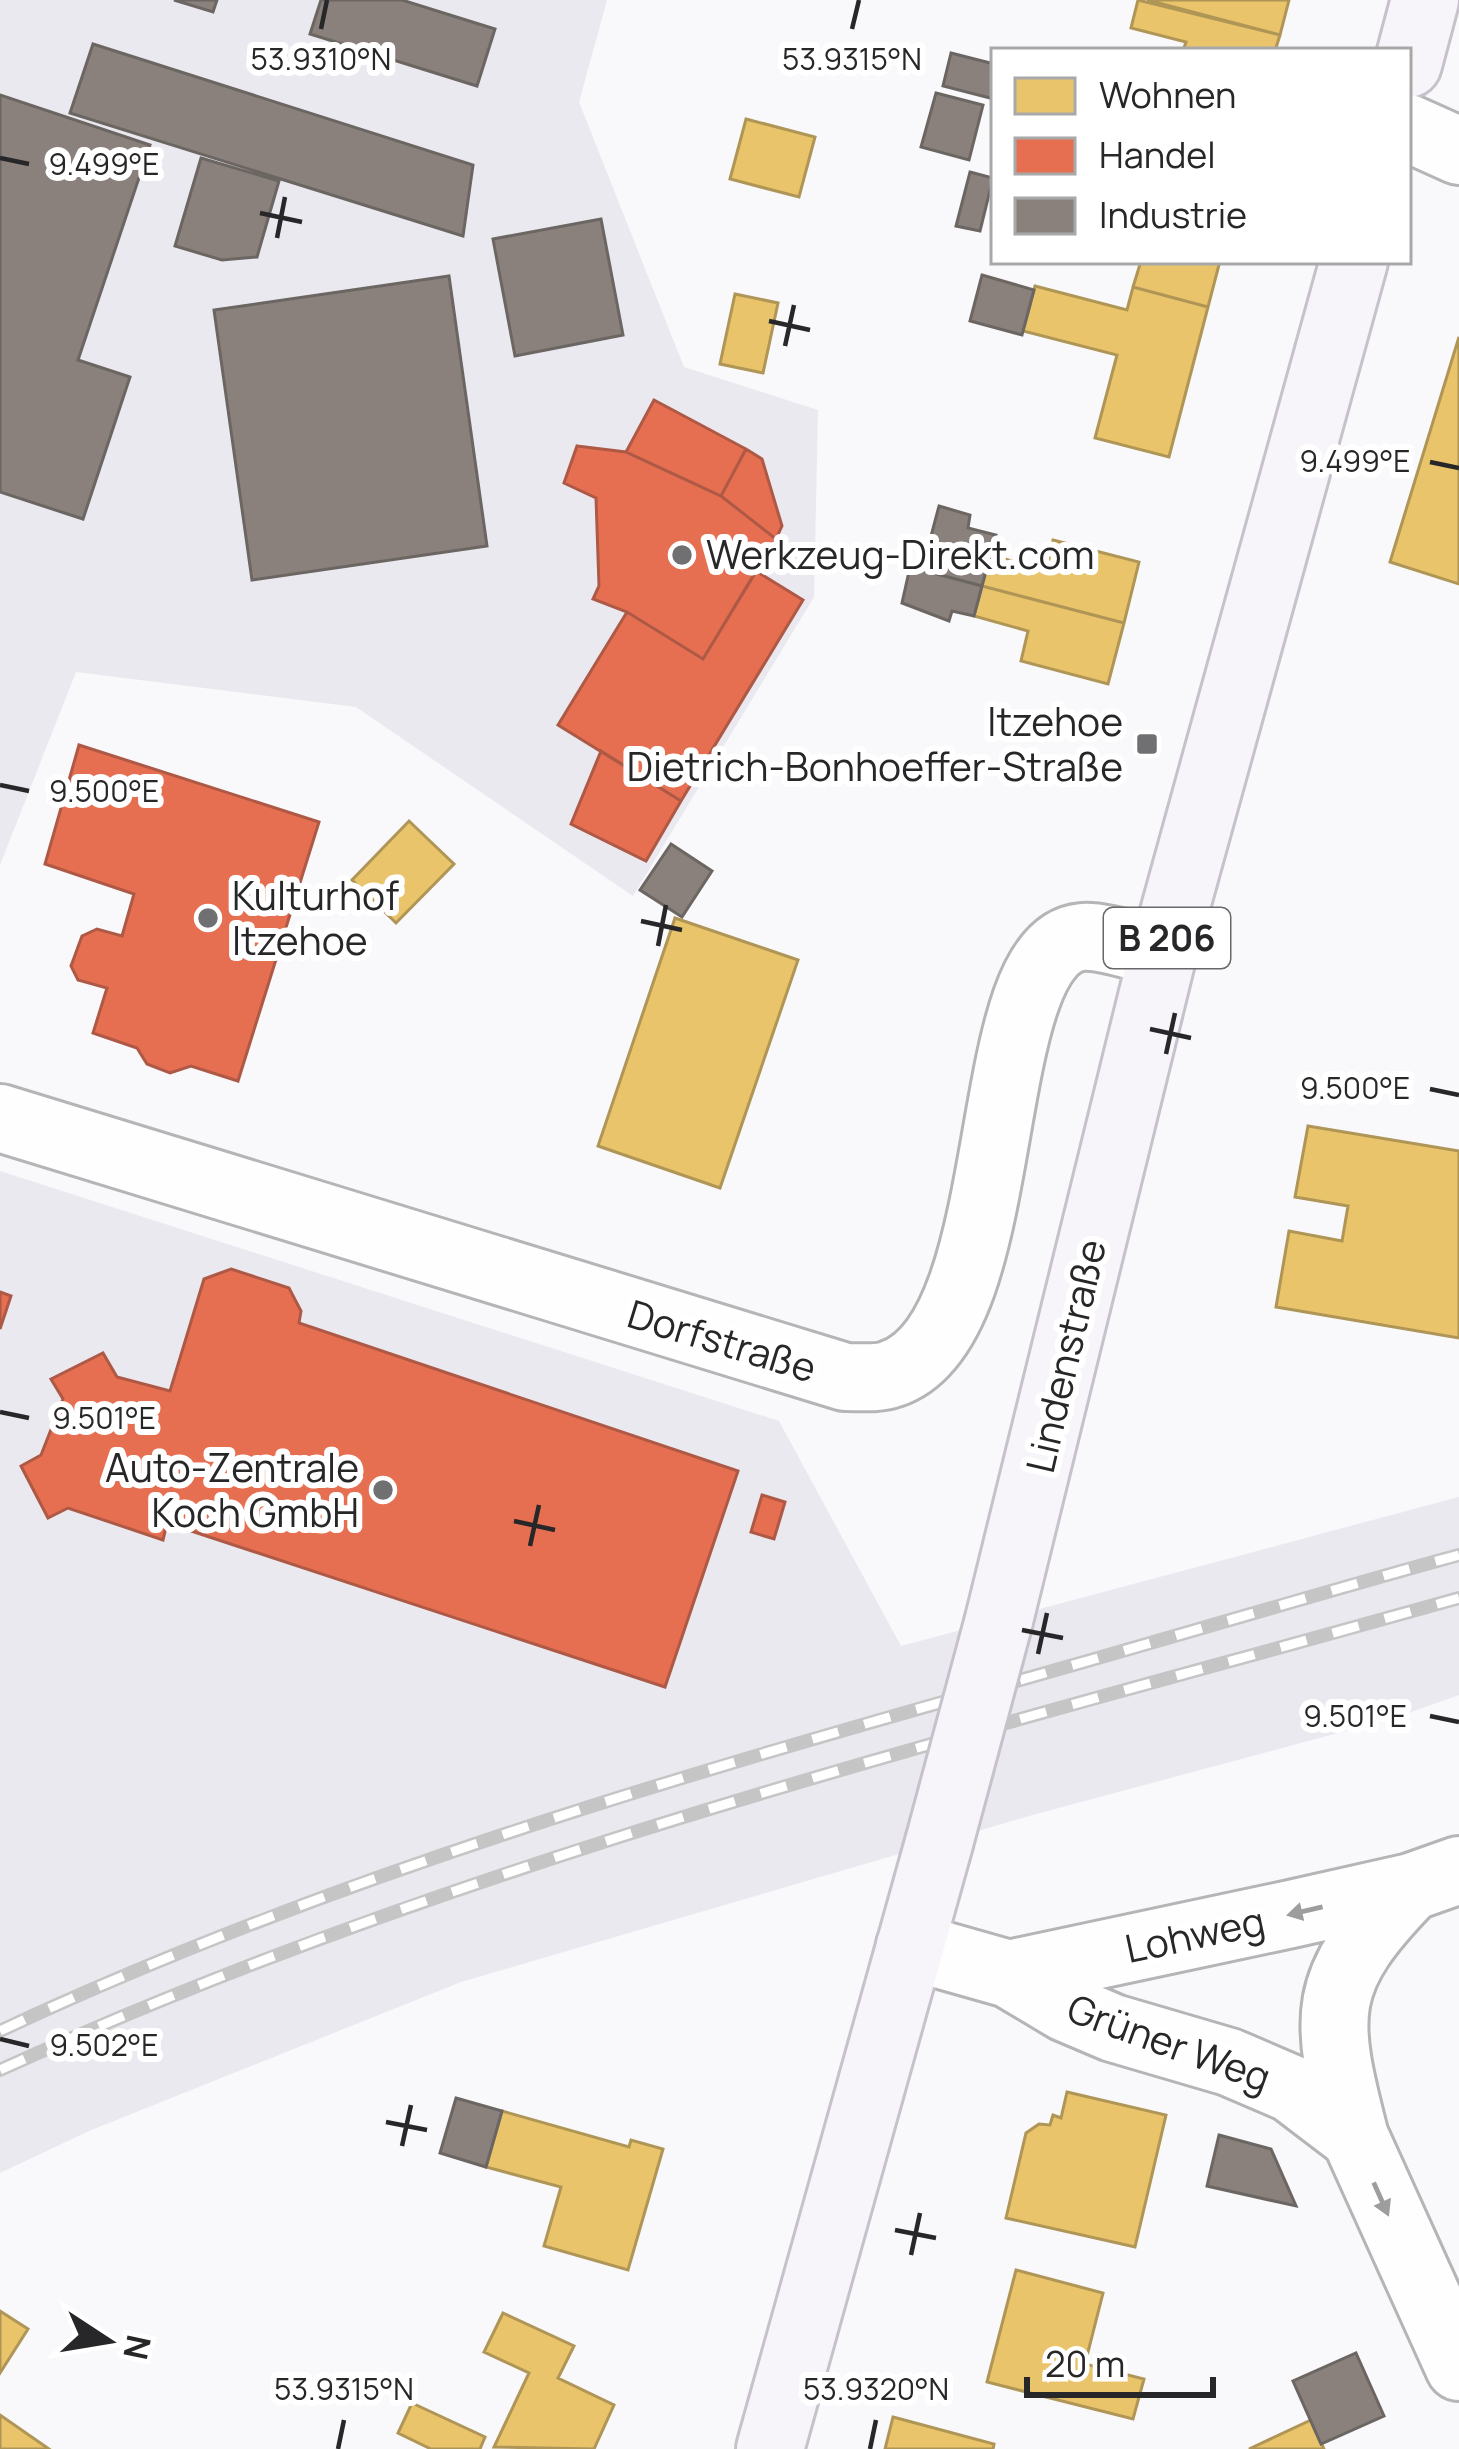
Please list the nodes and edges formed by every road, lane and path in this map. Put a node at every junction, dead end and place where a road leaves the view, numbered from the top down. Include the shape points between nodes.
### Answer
1 (1425, 0) edge
2 (1411, 53) edge
3 (1411, 129) edge
4 (1459, 151) edge
5 (1353, 264) edge
6 (1163, 953) junction
7 (0, 1118) edge
8 (1435, 1878) edge
9 (910, 1946) junction
10 (1009, 1974) junction
11 (1354, 2137) junction
12 (1459, 2367) edge
13 (770, 2449) edge

1 - 2 main road
3 - 4 street
5 - 6 main road, Lindenstraße / B 206
6 - 7 street, Dorfstraße via 1082,937 1058,946 1040,967 1023,1003 956,1299 939,1333 891,1375 845,1377
6 - 9 main road, Lindenstraße / B 206, bridge
8 -> 10 street, Lohweg
8 - 11 street, Lohweg via 1367,1931 1336,1998 1335,2062
9 - 10 street, Lohweg
9 - 13 main road, Lindenstraße / B 206
10 - 11 street, Grüner Weg via 1066,2008 1292,2089
11 -> 12 street, Grüner Weg

